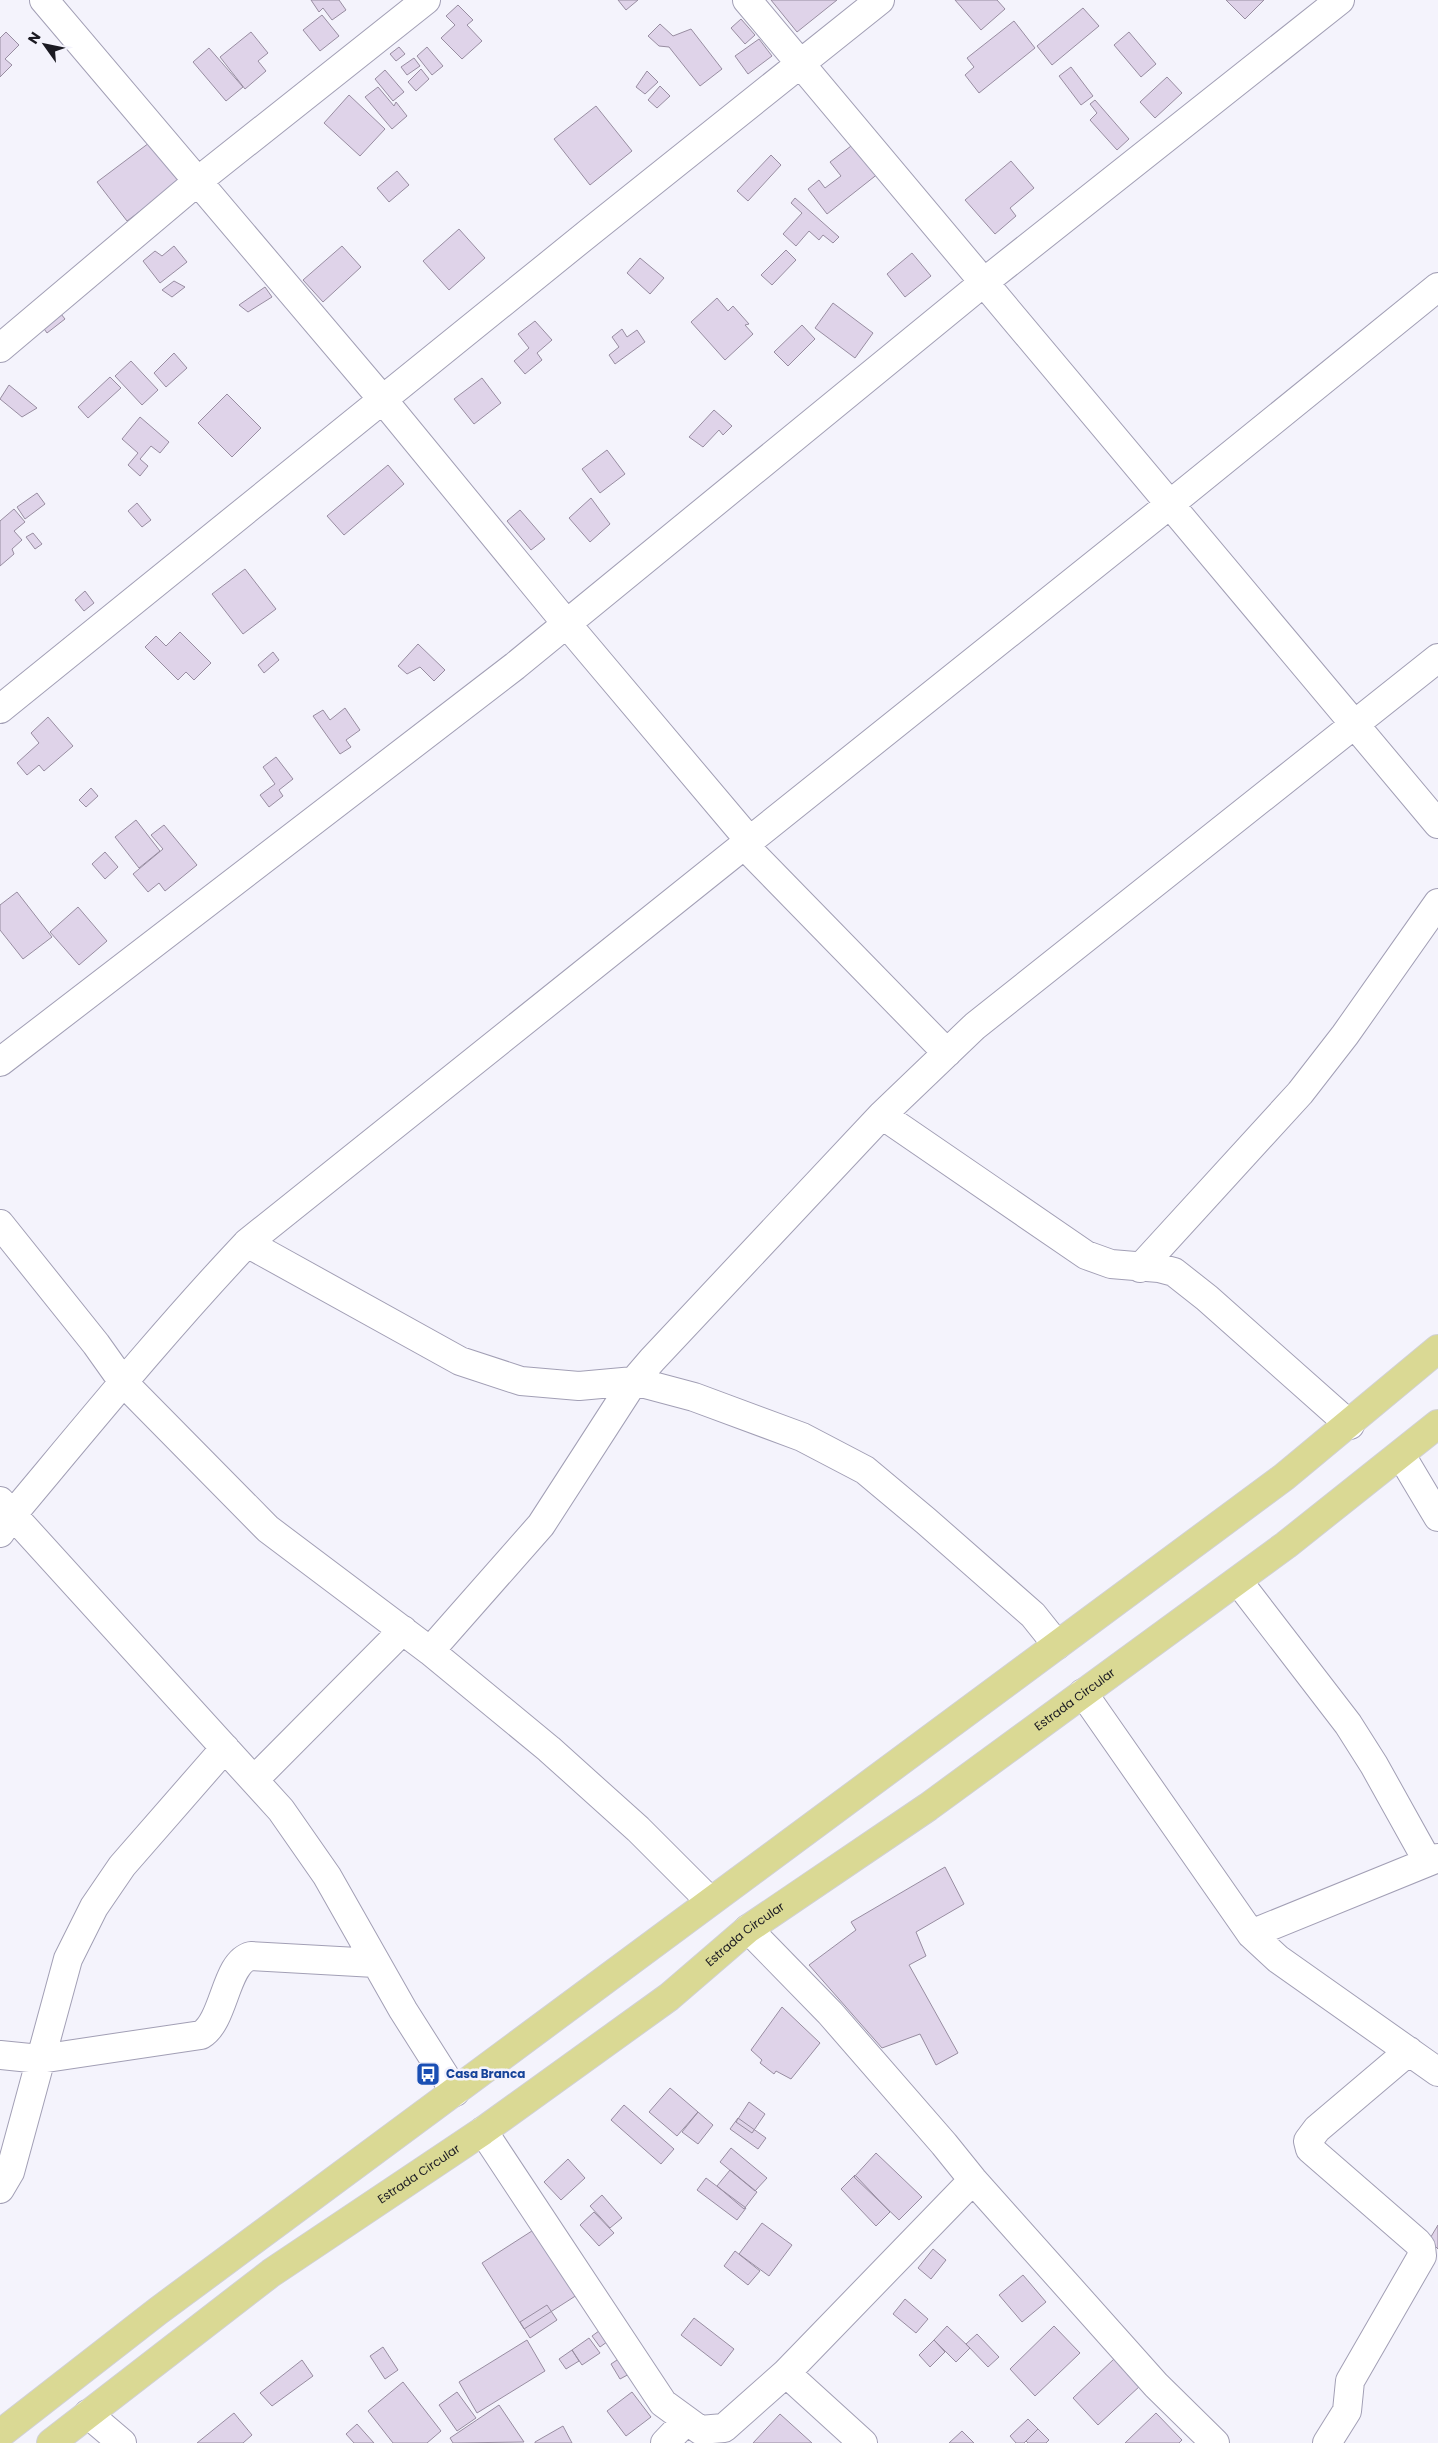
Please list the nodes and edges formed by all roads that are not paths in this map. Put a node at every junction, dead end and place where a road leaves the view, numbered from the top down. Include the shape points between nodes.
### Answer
1 (44, 0) edge
2 (426, 0) edge
3 (747, 0) edge
4 (880, 0) edge
5 (1340, 0) edge
6 (800, 64) junction
7 (198, 181) junction
8 (984, 283) junction
9 (1438, 287) edge
10 (0, 348) edge
11 (383, 400) junction
12 (1170, 505) junction
13 (566, 623) junction
14 (1438, 658) edge
15 (0, 709) edge
16 (1354, 724) junction
17 (1438, 824) edge
18 (746, 842) junction
19 (1438, 903) edge
20 (947, 1053) junction
21 (0, 1062) edge
22 (882, 1115) junction
23 (0, 1224) edge
24 (247, 1243) junction
25 (1140, 1268) junction
26 (1438, 1349) edge
27 (634, 1381) junction
28 (123, 1382) junction
29 (1438, 1424) edge
30 (1350, 1425) junction
31 (1401, 1455) junction
32 (4, 1516) edge
33 (1438, 1517) edge
34 (1238, 1581) junction
35 (403, 1630) junction
36 (1057, 1645) junction
37 (430, 1651) junction
38 (1084, 1693) junction
39 (225, 1748) junction
40 (254, 1780) junction
41 (1433, 1860) edge
42 (710, 1901) junction
43 (748, 1929) junction
44 (1251, 1934) junction
45 (375, 1963) junction
46 (1409, 2051) junction
47 (0, 2055) edge
48 (40, 2059) junction
49 (1438, 2072) edge
50 (455, 2092) junction
51 (483, 2131) junction
52 (973, 2180) junction
53 (0, 2189) edge
54 (786, 2373) junction
55 (88, 2414) junction
56 (686, 2421) junction
57 (0, 2434) edge
58 (52, 2443) edge
59 (122, 2443) edge
60 (664, 2443) edge
61 (862, 2443) edge
62 (1215, 2443) edge
63 (1327, 2443) edge

1 - 7 street
2 - 7 street
3 - 6 street
4 - 6 street
5 - 8 street
6 - 8 street
6 - 11 street
7 - 10 street
7 - 11 street
8 - 12 street
8 - 13 street
9 - 12 street
11 - 13 street
11 - 15 street
12 - 16 street
12 - 18 street
13 - 18 street
13 - 21 street via 507,672
14 - 16 street
16 - 17 street
16 - 20 street via 975,1026
18 - 20 street
18 - 24 street
19 - 25 street via 1300,1093
20 - 22 street
22 - 25 street via 1086,1255 1111,1264
22 - 27 street
23 - 28 street
24 - 27 street via 460,1361 521,1381 579,1386
24 - 28 street
25 - 30 street via 1174,1272
26 - 30 main road
27 - 36 street via 694,1397 802,1437 864,1470 984,1569 1033,1615
27 - 37 street via 541,1525
28 - 32 street
28 - 35 street via 268,1529
29 - 31 main road, Estrada Circular
30 - 36 main road via 1284,1478
31 - 33 street
31 - 34 main road, Estrada Circular
32 - 39 street
34 - 38 main road, Estrada Circular
34 - 41 street via 1348,1724
35 - 37 street
35 - 40 street
36 - 42 main road
37 - 42 street via 549,1749 638,1829
38 - 43 main road, Estrada Circular via 928,1807
38 - 44 street
39 - 40 street
39 - 48 street via 122,1866 94,1907 68,1959
40 - 45 street via 281,1810 327,1876
41 - 44 street
42 - 50 main road
43 - 51 main road, Estrada Circular via 669,1998
43 - 52 street via 830,2013
44 - 46 street via 1278,1959
45 - 48 street via 245,1957 240,1961 212,2026 201,2035
45 - 50 street
46 - 49 street
46 - 63 street via 1317,2129 1308,2141 1310,2150 1417,2242 1422,2256 1350,2381 1347,2411
47 - 48 street
48 - 53 street via 10,2172
50 - 57 main road via 158,2311
51 - 55 main road, Estrada Circular via 271,2274
51 - 56 street via 663,2403
52 - 54 street
52 - 62 street via 1156,2385
54 - 56 street via 724,2428 700,2430
54 - 61 street
55 - 58 main road, Estrada Circular
55 - 59 street
56 - 60 street

